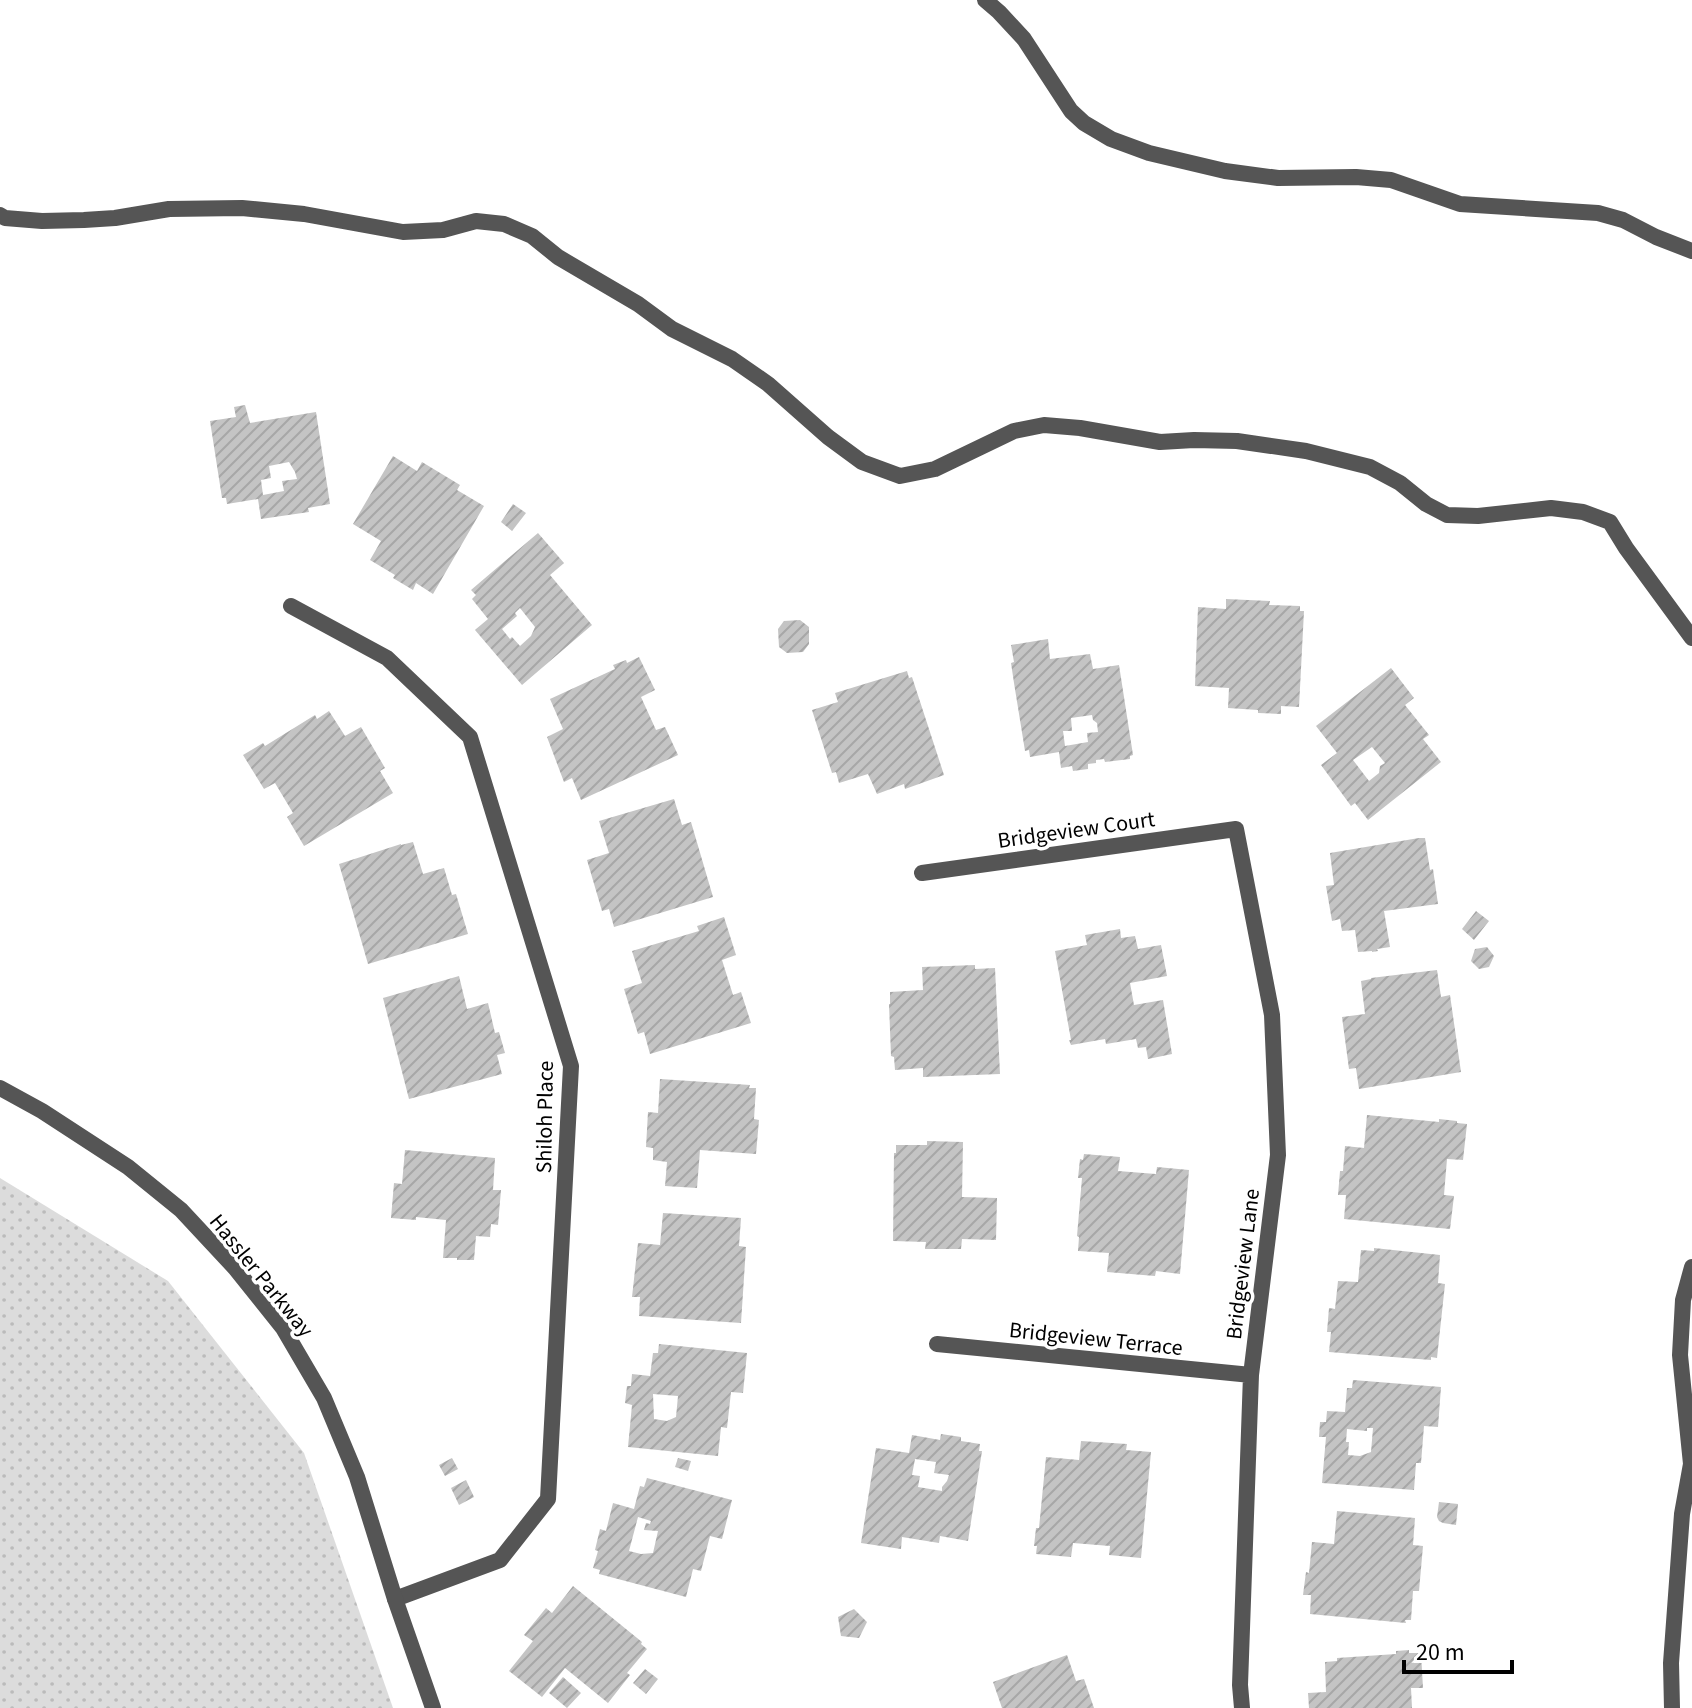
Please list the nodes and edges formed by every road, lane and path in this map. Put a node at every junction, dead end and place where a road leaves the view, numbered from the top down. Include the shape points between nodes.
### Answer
1 (985, 0) edge
2 (0, 215) edge
3 (1692, 251) edge
4 (291, 606) dead end
5 (1692, 638) edge
6 (1236, 829) joint
7 (922, 873) dead end
8 (0, 1088) edge
9 (1692, 1267) edge
10 (937, 1344) dead end
11 (1251, 1375) junction
12 (395, 1599) junction
13 (433, 1708) edge
14 (1242, 1708) edge
15 (1672, 1708) edge

1 - 3 street via 1024,39 1071,111 1111,139 1149,153 1278,178 1391,180 1460,204 1598,213
2 - 5 street via 84,220 169,209 242,208 403,232 476,221 504,224 532,236 672,329 732,359 862,462 900,476 935,469 1014,431 1044,425 1160,442 1237,441 1306,451 1370,467 1447,515 1551,508 1610,522
4 - 12 street, Shiloh Place via 387,658 470,737 571,1066 548,1499 500,1560
6 - 7 street, Bridgeview Court
6 - 11 street, Bridgeview Lane via 1272,1015 1278,1155
8 - 12 street, Hassler Parkway via 128,1167 181,1210 283,1328 324,1398 357,1477
9 - 15 street via 1683,1300 1680,1355 1691,1464 1682,1514
10 - 11 street, Bridgeview Terrace
11 - 14 street, Bridgeview Lane
12 - 13 street, Hassler Parkway

